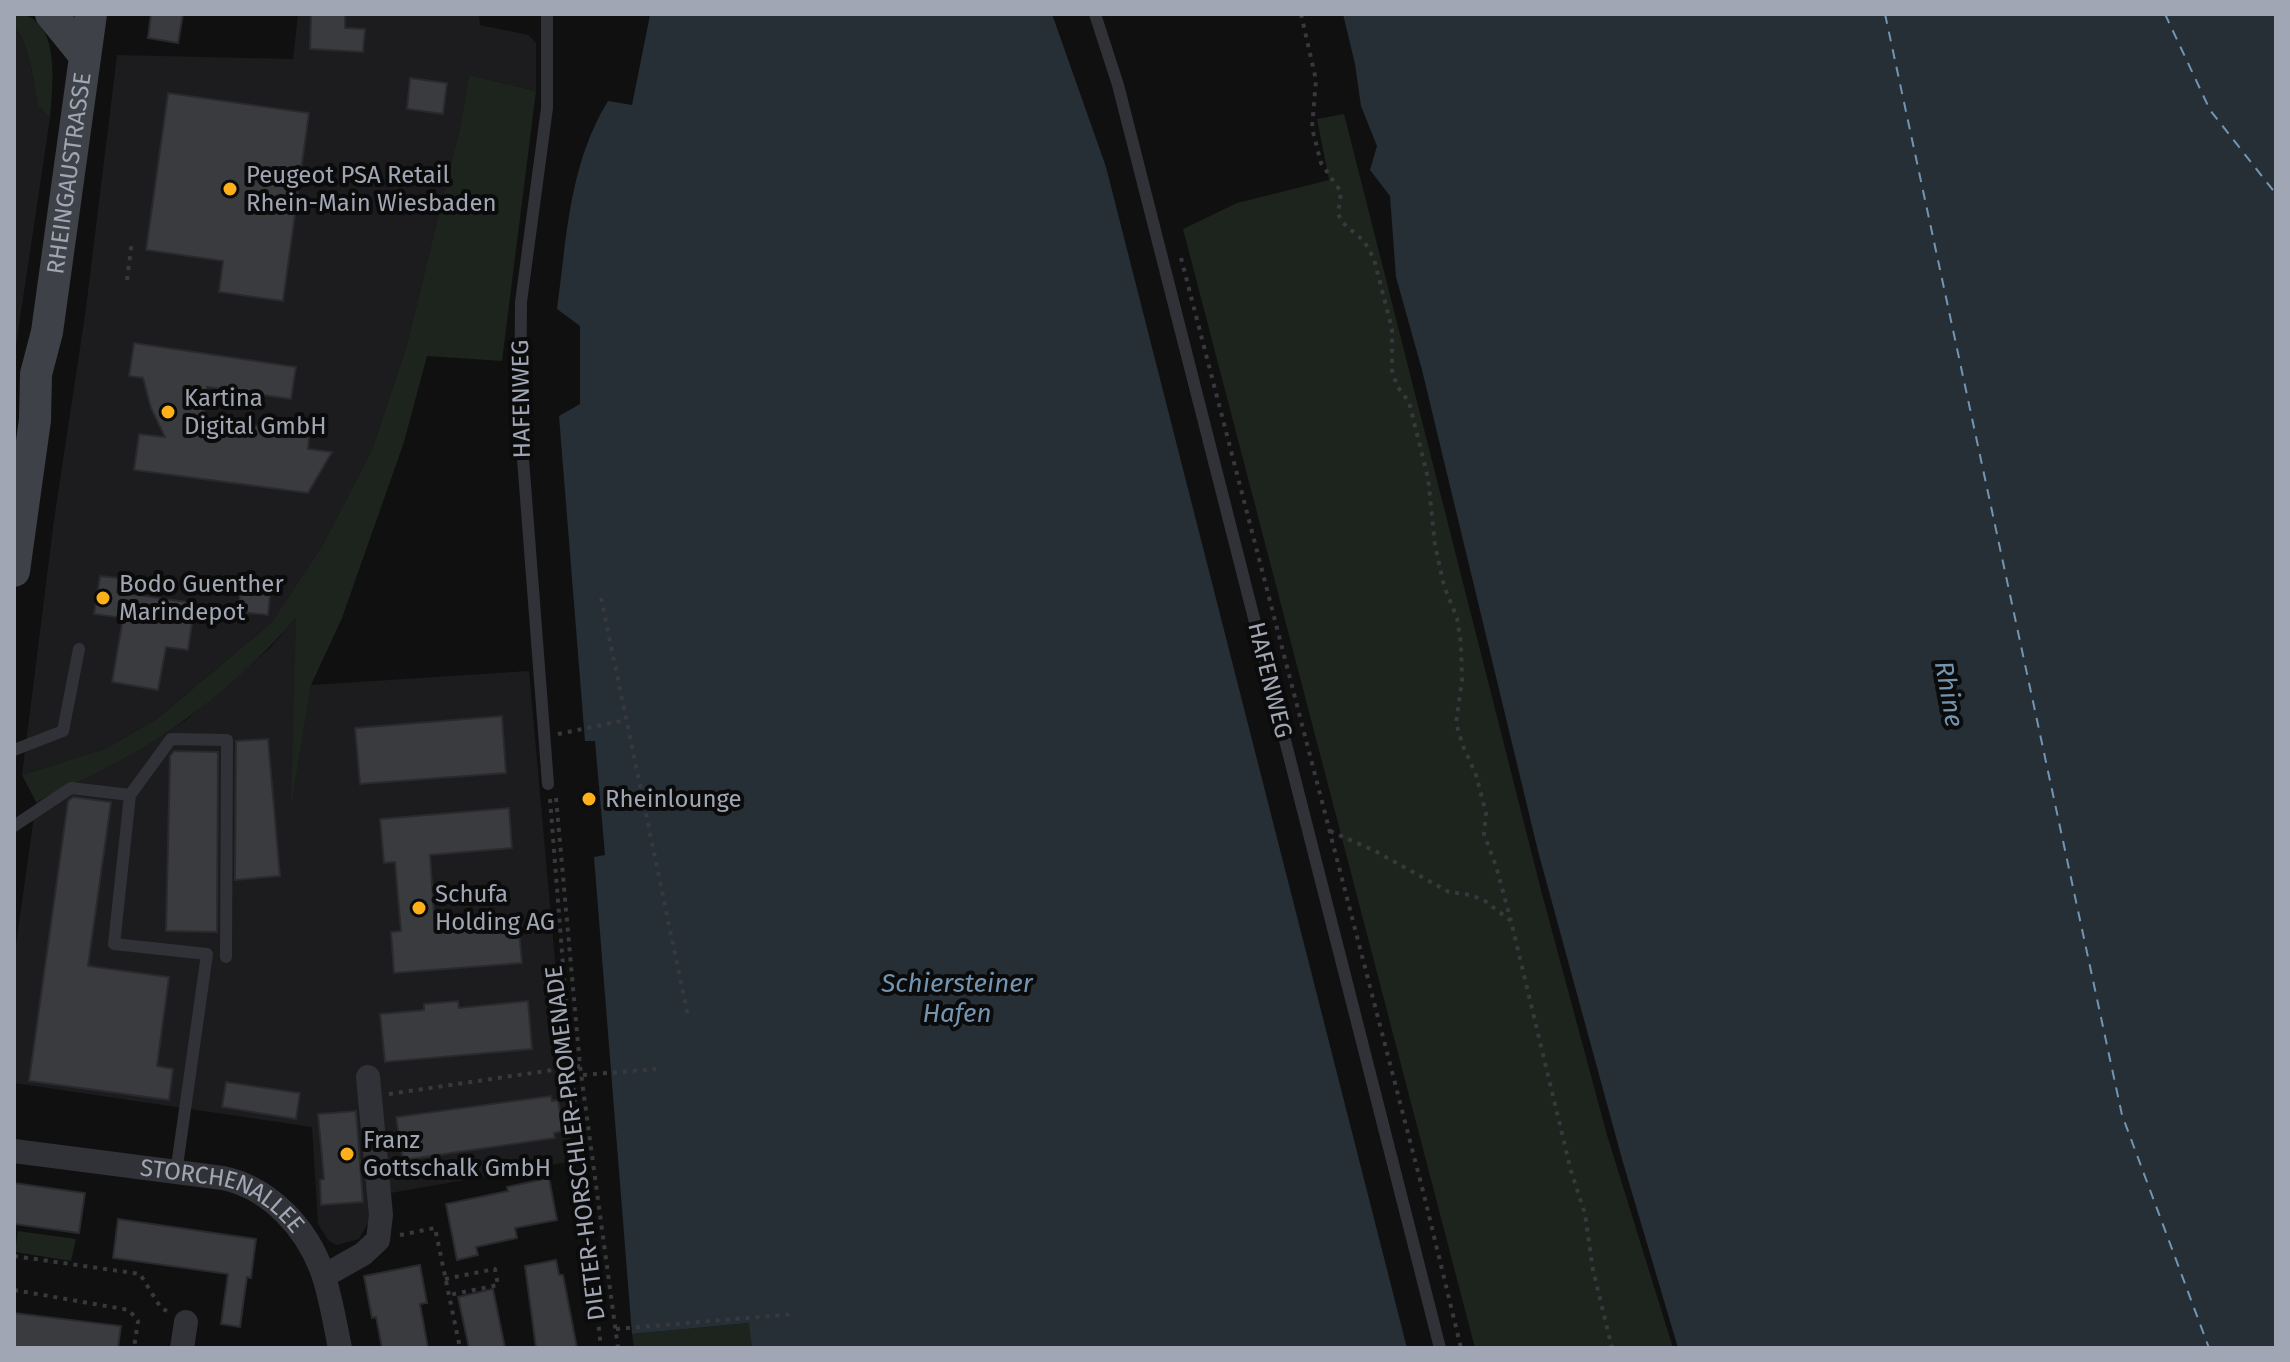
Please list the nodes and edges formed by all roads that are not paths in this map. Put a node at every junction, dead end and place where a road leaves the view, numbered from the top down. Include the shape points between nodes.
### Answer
1 (51, 14) edge
2 (91, 14) edge
3 (547, 14) edge
4 (1095, 14) edge
5 (85, 56) junction
6 (14, 571) edge
7 (79, 649) dead end
8 (14, 750) edge
9 (548, 784) road end
10 (130, 795) junction
11 (14, 826) edge
12 (226, 957) dead end
13 (368, 1077) dead end
14 (14, 1151) edge
15 (176, 1173) junction
16 (324, 1276) junction
17 (186, 1322) road end
18 (182, 1348) edge
19 (340, 1348) edge
20 (1440, 1348) edge

1 - 5 main road
2 - 5 main road, RHEINGAUSTRASSE
3 - 9 lane, HAFENWEG via 546,121 521,302 520,420
4 - 20 lane, HAFENWEG via 1126,116
5 - 6 main road, RHEINGAUSTRASSE via 47,332 49,361 35,420
7 - 8 lane via 63,731
10 - 11 lane via 71,788
10 - 12 lane via 171,739 227,740
10 - 15 lane via 114,944 207,954
13 - 16 street via 381,1215 378,1240
14 - 15 street, STORCHENALLEE
15 - 16 street, STORCHENALLEE via 235,1181 277,1205 296,1225
16 - 19 street, STORCHENALLEE
17 - 18 street

